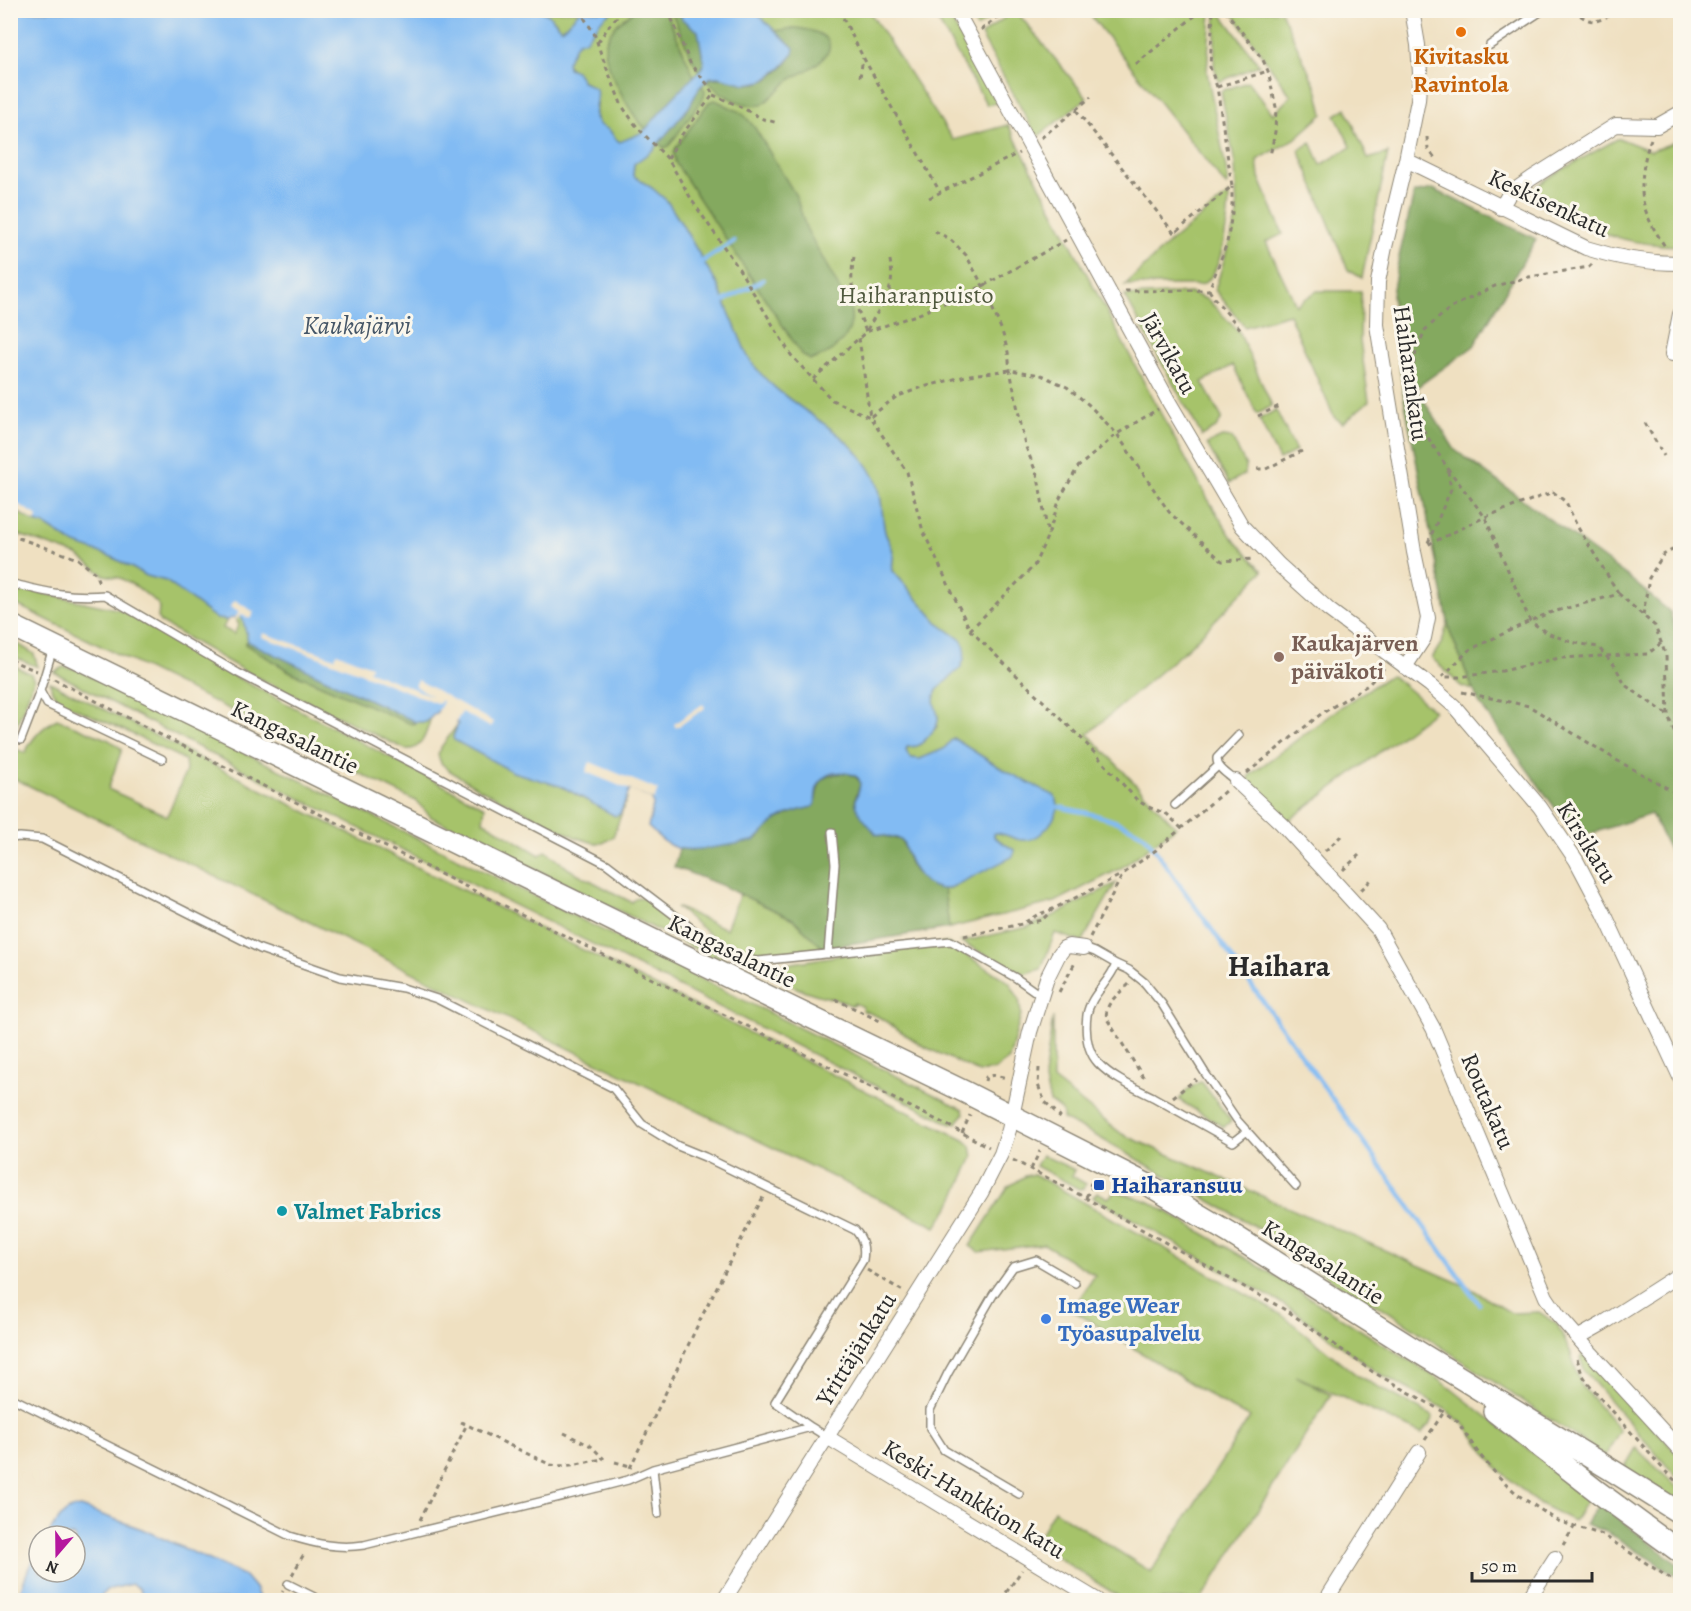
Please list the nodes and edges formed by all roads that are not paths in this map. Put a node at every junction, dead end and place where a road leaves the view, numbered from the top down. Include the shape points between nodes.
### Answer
1 (956, 10) edge
2 (1412, 10) edge
3 (1543, 10) edge
4 (1490, 45) dead end
5 (1680, 113) edge
6 (1406, 160) junction
7 (1501, 208) junction
8 (1680, 263) edge
9 (1680, 314) edge
10 (1672, 354) dead end
11 (10, 583) edge
12 (10, 625) edge
13 (53, 646) junction
14 (1405, 667) junction
15 (40, 691) junction
16 (1239, 735) dead end
17 (21, 740) dead end
18 (162, 759) dead end
19 (1218, 766) junction
20 (1236, 781) joint
21 (1175, 805) dead end
22 (832, 832) dead end
23 (10, 838) edge
24 (1084, 948) joint
25 (828, 954) junction
26 (1116, 964) junction
27 (1040, 995) junction
28 (1680, 1077) edge
29 (1013, 1116) junction
30 (1247, 1131) junction
31 (1296, 1186) dead end
32 (1680, 1274) edge
33 (1075, 1283) dead end
34 (1579, 1337) junction
35 (1415, 1350) junction
36 (10, 1397) edge
37 (811, 1427) junction
38 (827, 1437) junction
39 (1680, 1450) edge
40 (1419, 1452) road end
41 (653, 1469) junction
42 (1019, 1494) dead end
43 (1680, 1513) edge
44 (658, 1514) dead end
45 (1680, 1552) edge
46 (1555, 1557) road end
47 (289, 1582) road end
48 (320, 1600) edge
49 (724, 1600) edge
50 (1097, 1600) edge
51 (1326, 1600) edge
52 (1528, 1600) edge

1 - 14 street, Järvikatu via 1034,144 1169,402 1242,526 1329,609
2 - 6 street, Haiharankatu via 1420,73
3 - 4 lane
5 - 7 street via 1657,126 1616,125 1509,194
6 - 7 street, Keskisenkatu
6 - 14 street, Haiharankatu via 1384,246 1377,325 1428,618 1424,638
7 - 8 street, Keskisenkatu via 1600,253 1630,260
9 - 10 street
11 - 25 lane via 54,594 105,595 238,673 607,864 737,959 758,961
12 - 13 main road, Kangasalantie
13 - 15 lane
13 - 29 main road, Kangasalantie
14 - 28 street, Kirsikatu via 1454,706 1540,807 1576,860
15 - 17 lane
15 - 18 lane via 48,704
16 - 19 lane via 1218,758
19 - 20 lane
19 - 21 lane
20 - 34 street, Routakatu via 1282,824 1378,929 1433,1028 1546,1297
22 - 25 lane via 835,864
23 - 37 lane via 42,839 260,949 340,977 403,988 437,999 614,1088 642,1124 678,1146 855,1230 861,1237 863,1260 775,1402
24 - 26 lane
24 - 27 street via 1069,946 1061,951
25 - 27 lane via 951,940
26 - 30 lane via 1144,982 1162,1004
26 - 30 lane via 1088,1012 1085,1031 1089,1049 1098,1063 1119,1079 1233,1142
27 - 29 street
29 - 35 main road, Kangasalantie via 1189,1208
29 - 38 street, Yrittäjänkatu via 1001,1154 981,1193
30 - 31 lane
32 - 34 street
33 - 42 lane via 1036,1260 1013,1267 993,1295 930,1410 930,1428 944,1450
34 - 39 street, Routakatu
35 - 43 main road, Kangasalantie
35 - 45 main road, Kangasalantie
36 - 41 lane via 290,1536 330,1547 350,1547 414,1532 628,1480
37 - 38 lane
37 - 41 lane
38 - 49 street, Yrittäjänkatu
38 - 50 street, Keski-Hankkion katu
40 - 51 street
41 - 44 lane
46 - 52 street
47 - 48 lane

